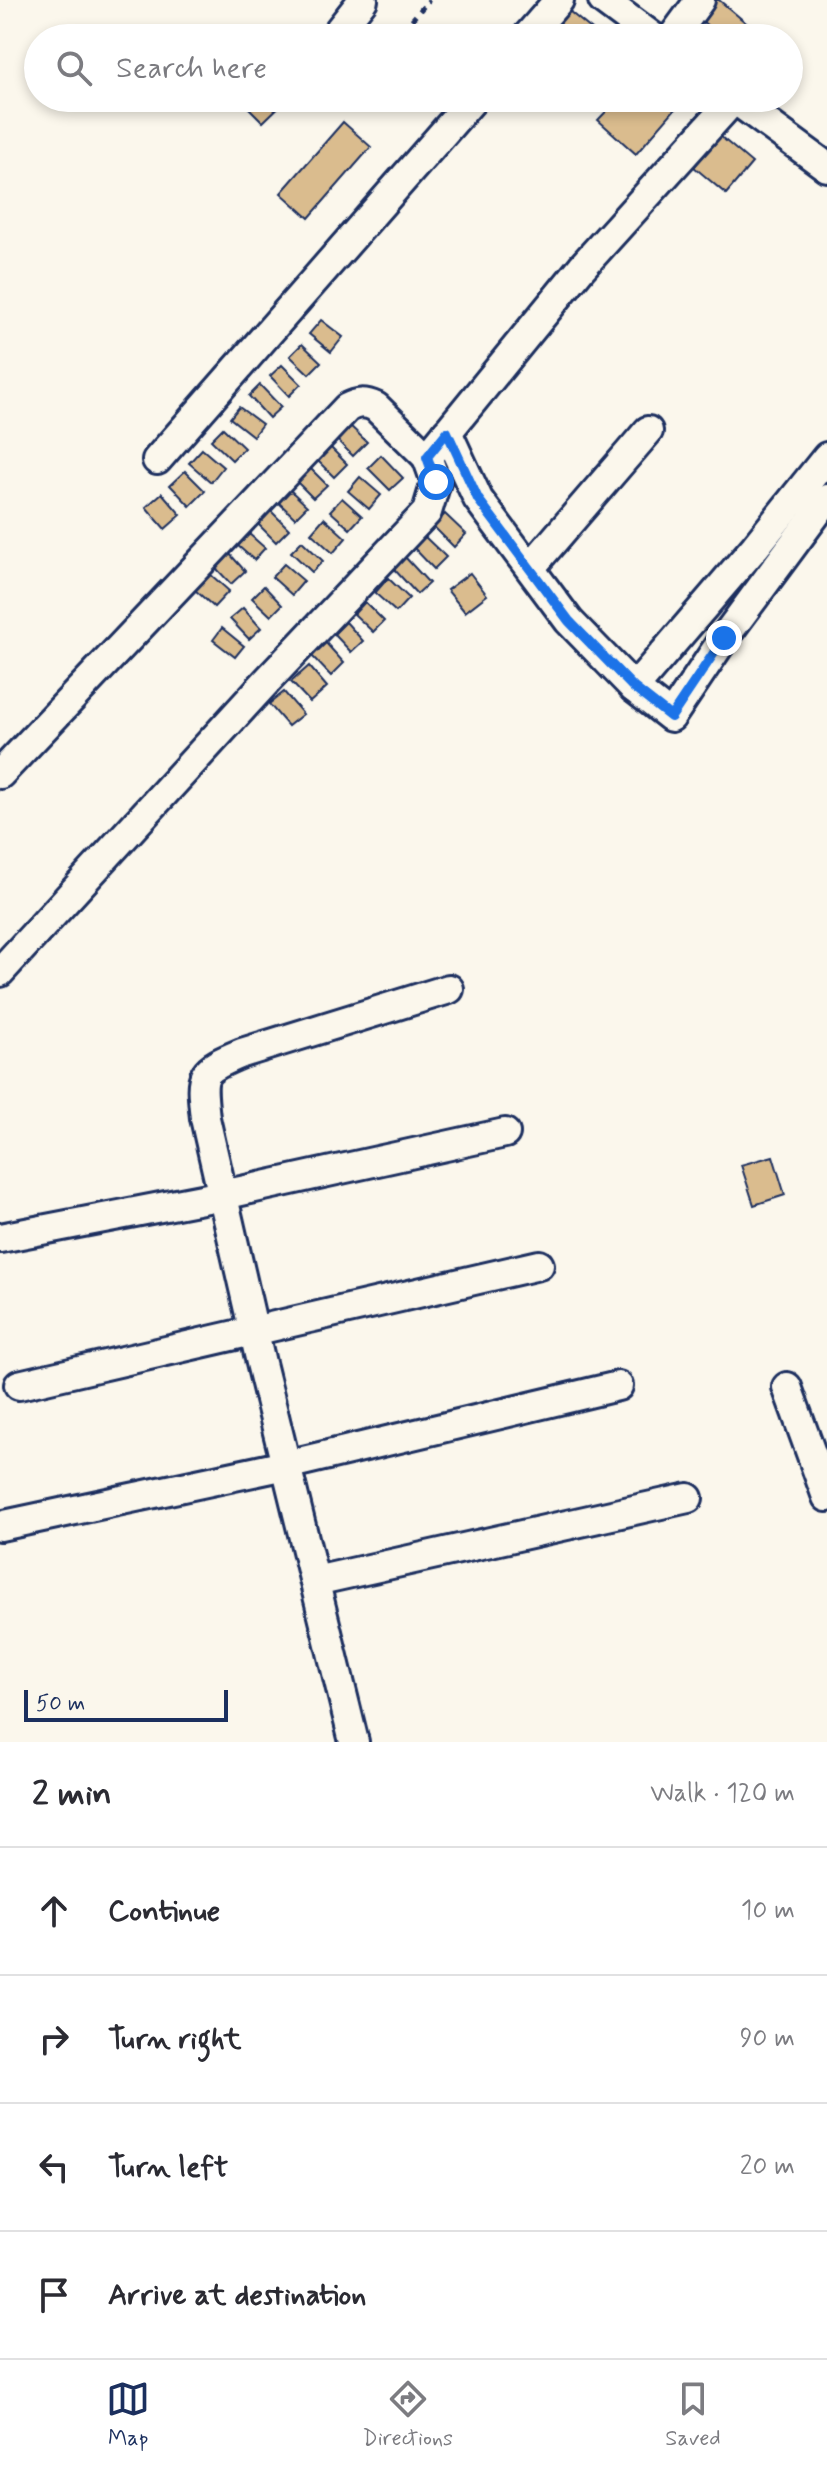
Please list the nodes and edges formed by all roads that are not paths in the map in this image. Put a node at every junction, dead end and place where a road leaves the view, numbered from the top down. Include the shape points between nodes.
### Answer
1 (363, 0) edge
2 (559, 0) edge
3 (603, 0) edge
4 (700, 0) edge
5 (344, 24) edge
6 (538, 24) edge
7 (635, 24) edge
8 (682, 24) edge
9 (462, 112) edge
10 (721, 112) edge
11 (753, 112) edge
12 (827, 167) edge
13 (648, 431) dead end
14 (447, 432) junction
15 (427, 457) junction
16 (827, 457) edge
17 (157, 460) dead end
18 (827, 499) edge
19 (531, 567) junction
20 (634, 688) junction
21 (0, 774) edge
22 (0, 972) edge
23 (449, 989) dead end
24 (505, 1133) dead end
25 (223, 1195) junction
26 (0, 1238) edge
27 (539, 1265) dead end
28 (254, 1332) junction
29 (19, 1385) dead end
30 (618, 1386) dead end
31 (787, 1387) dead end
32 (286, 1465) junction
33 (827, 1497) edge
34 (688, 1498) dead end
35 (0, 1526) edge
36 (315, 1581) junction
37 (354, 1742) edge

1 - 5 street
2 - 6 street
3 - 7 street
4 - 8 street
9 - 17 street
10 - 14 street via 582,267
11 - 12 street
13 - 19 street
14 - 15 street
14 - 19 street via 478,499
15 - 21 street via 376,407 357,403 347,408
15 - 22 street via 436,482 427,512
16 - 20 street
18 - 20 street via 671,717
19 - 20 street via 569,621
23 - 25 street via 211,1066 201,1083
24 - 25 street
25 - 26 street
25 - 28 street
27 - 28 street
28 - 29 street
28 - 32 street
30 - 32 street
31 - 33 street
32 - 35 street
32 - 36 street
34 - 36 street
36 - 37 street

